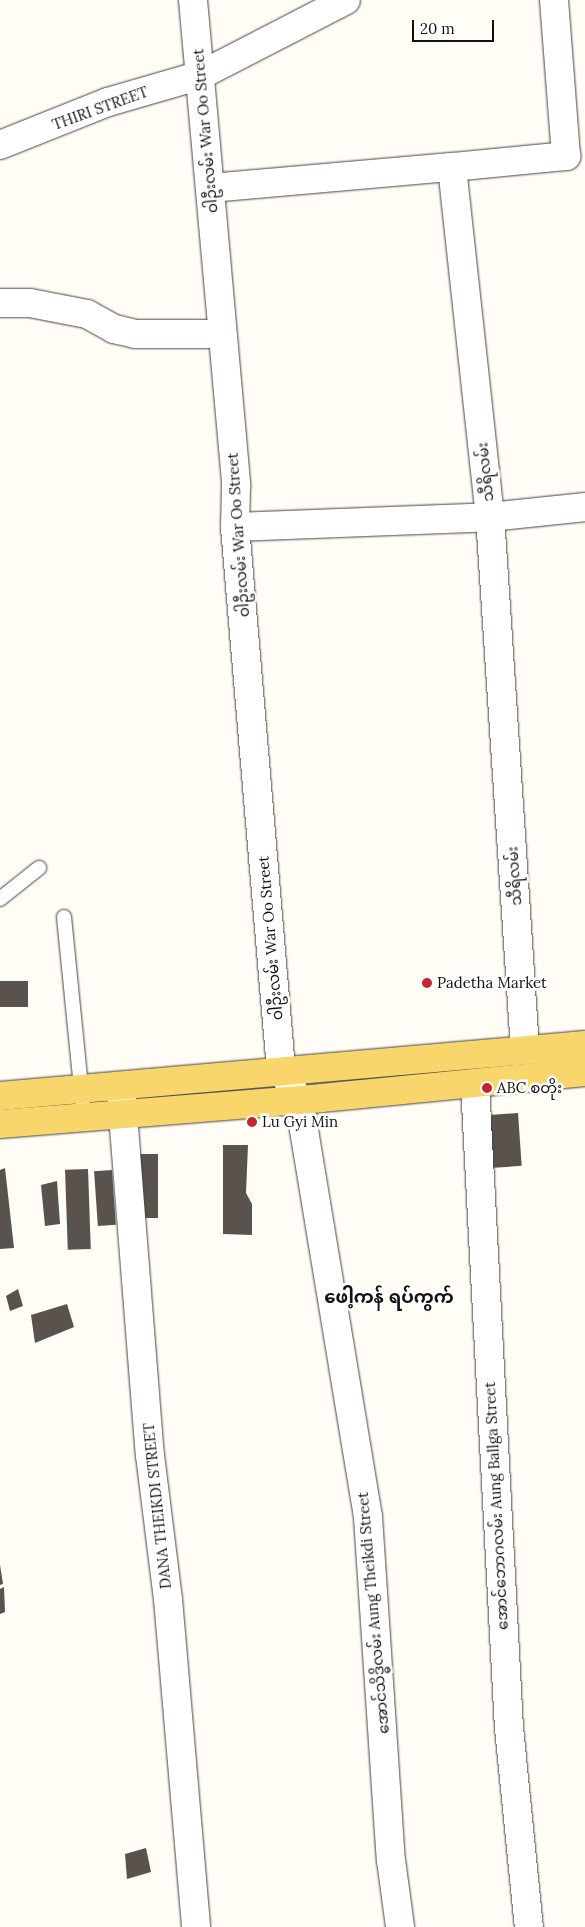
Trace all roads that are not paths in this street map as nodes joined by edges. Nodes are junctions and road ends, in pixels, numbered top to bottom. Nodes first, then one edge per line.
1 (193, 0) edge
2 (346, 0) edge
3 (554, 0) edge
4 (201, 75) junction
5 (0, 145) edge
6 (576, 155) edge
7 (452, 167) junction
8 (210, 188) junction
9 (0, 303) edge
10 (221, 334) junction
11 (585, 507) edge
12 (490, 518) junction
13 (235, 527) junction
14 (39, 868) dead end
15 (0, 899) edge
16 (64, 917) dead end
17 (585, 1045) edge
18 (525, 1049) junction
19 (281, 1069) junction
20 (585, 1072) edge
21 (120, 1084) junction
22 (475, 1084) junction
23 (82, 1087) junction
24 (0, 1096) edge
25 (299, 1100) junction
26 (123, 1113) junction
27 (84, 1117) junction
28 (0, 1124) edge
29 (196, 1927) edge
30 (400, 1927) edge
31 (529, 1927) edge

1 - 4 street, ဝါဦးလမ်း War Oo Street
2 - 4 street, THIRI STREET
3 - 6 street
4 - 5 street, THIRI STREET
4 - 8 street, ဝါဦးလမ်း War Oo Street
6 - 7 street
7 - 8 street
7 - 12 street, သီရိလမ်း
8 - 10 street, ဝါဦးလမ်း War Oo Street
9 - 10 street
10 - 13 street, ဝါဦးလမ်း War Oo Street
11 - 12 street
12 - 13 street
12 - 18 street, သီရိလမ်း
13 - 19 street, ဝါဦးလမ်း War Oo Street
14 - 15 lane
16 - 23 lane
17 - 18 main road
18 - 19 main road
19 - 21 main road
19 - 25 street, အောင်သိဒ္ဓိလမ်း Aung Theikdi Street
20 - 22 main road
21 - 23 main road
21 - 26 street, DANA THEIKDI STREET
22 - 25 main road
22 - 31 street, အောင်ဘောဂလမ်း Aung Ballga Street
23 - 24 main road
23 - 27 lane
25 - 26 main road
25 - 30 street, အောင်သိဒ္ဓိလမ်း Aung Theikdi Street
26 - 27 main road
26 - 29 street, DANA THEIKDI STREET
27 - 28 main road

